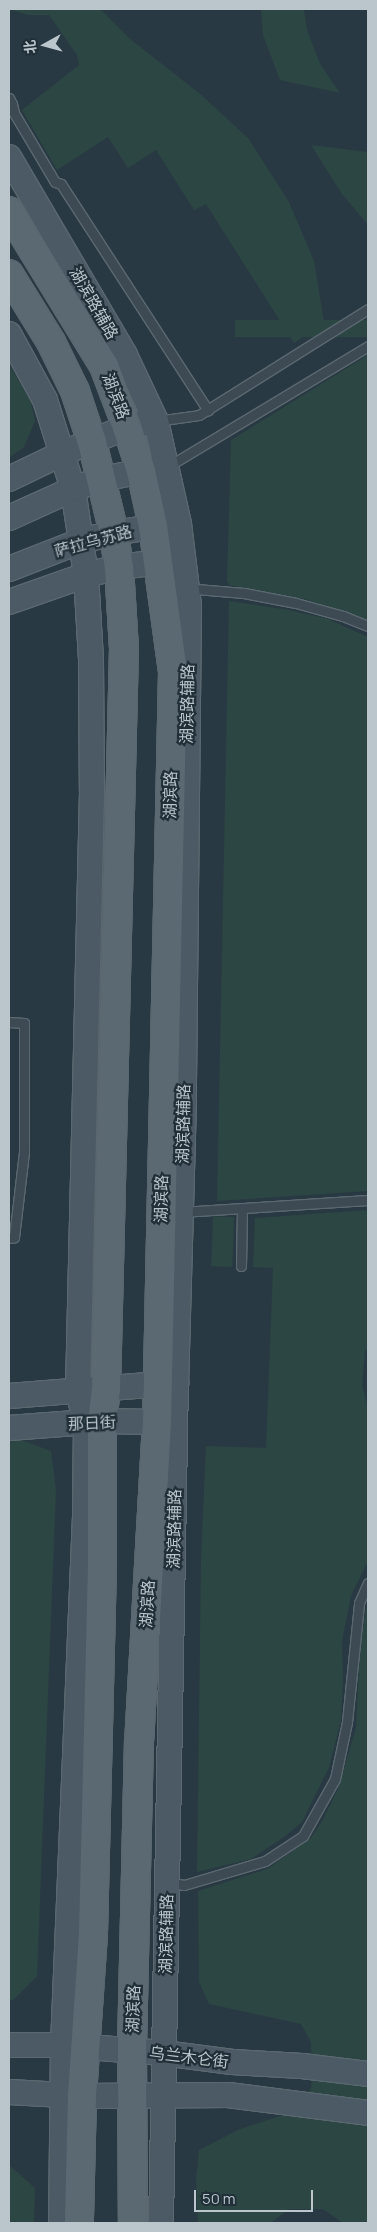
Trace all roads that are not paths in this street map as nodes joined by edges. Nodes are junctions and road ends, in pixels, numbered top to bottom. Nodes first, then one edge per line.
1 (9, 98) edge
2 (9, 157) edge
3 (9, 211) edge
4 (9, 274) edge
5 (368, 309) edge
6 (9, 334) edge
7 (368, 346) edge
8 (208, 410) junction
9 (156, 421) junction
10 (127, 427) junction
11 (92, 442) junction
12 (63, 453) junction
13 (167, 467) junction
14 (141, 471) junction
15 (9, 479) edge
16 (102, 479) junction
17 (73, 489) junction
18 (9, 518) edge
19 (166, 525) junction
20 (114, 533) junction
21 (81, 541) junction
22 (184, 559) junction
23 (157, 563) junction
24 (120, 567) junction
25 (9, 569) edge
26 (86, 575) junction
27 (196, 589) dead end
28 (9, 602) edge
29 (368, 626) edge
30 (9, 1022) edge
31 (368, 1200) edge
32 (242, 1209) junction
33 (181, 1212) junction
34 (9, 1238) edge
35 (241, 1266) dead end
36 (167, 1385) junction
37 (106, 1389) junction
38 (78, 1391) junction
39 (9, 1396) edge
40 (167, 1421) junction
41 (94, 1422) junction
42 (9, 1428) edge
43 (368, 1583) edge
44 (167, 1882) junction
45 (12, 2044) edge
46 (74, 2046) junction
47 (132, 2050) junction
48 (164, 2053) junction
49 (368, 2074) edge
50 (19, 2093) edge
51 (133, 2094) junction
52 (164, 2094) junction
53 (72, 2095) junction
54 (9, 2104) edge
55 (368, 2113) edge
56 (61, 2223) edge
57 (79, 2223) edge
58 (132, 2223) edge
59 (160, 2223) edge

1 - 8 lane
2 - 9 street, 湖滨路辅路
3 - 10 main road, 湖滨路
4 - 11 main road
5 - 8 lane
6 - 12 street
7 - 13 lane
8 - 9 lane
9 - 10 street
9 - 13 street, 湖滨路辅路
10 - 11 street
10 - 14 main road, 湖滨路
11 - 12 street
11 - 16 main road
12 - 15 street
12 - 17 street
13 - 14 street
13 - 19 street, 湖滨路辅路
14 - 16 street
14 - 19 main road, 湖滨路
16 - 17 street
16 - 20 main road
17 - 18 street
17 - 21 street
19 - 20 street, 萨拉乌苏路
19 - 22 street, 湖滨路辅路
19 - 23 main road, 湖滨路
20 - 21 street, 萨拉乌苏路
20 - 24 main road
21 - 25 street, 萨拉乌苏路
21 - 26 street
22 - 23 street
22 - 33 street, 湖滨路辅路
23 - 24 street
23 - 36 main road, 湖滨路
24 - 26 street
24 - 37 main road
26 - 28 street
26 - 38 street
27 - 29 lane
30 - 34 lane
31 - 32 lane
32 - 33 lane
32 - 35 lane
33 - 36 street, 湖滨路辅路
36 - 37 street, 那日街
36 - 40 main road, 湖滨路
37 - 38 street, 那日街
37 - 41 main road
38 - 39 street, 那日街
38 - 41 street
40 - 41 street, 那日街
40 - 44 street, 湖滨路辅路
40 - 47 main road, 湖滨路
41 - 42 street, 那日街
41 - 46 main road
43 - 44 lane
44 - 48 street, 湖滨路辅路
45 - 46 street, 乌兰木仑街
46 - 47 street, 乌兰木仑街
46 - 53 main road
47 - 48 street, 乌兰木仑街
47 - 51 main road, 湖滨路
48 - 49 street, 乌兰木仑街
48 - 52 street, 湖滨路辅路
50 - 53 street, 乌兰木仑街
50 - 54 street
51 - 52 street, 乌兰木仑街
51 - 53 street, 乌兰木仑街
51 - 58 main road, 湖滨路
52 - 55 street, 乌兰木仑街
52 - 59 street, 湖滨路辅路
53 - 56 street
53 - 57 main road

